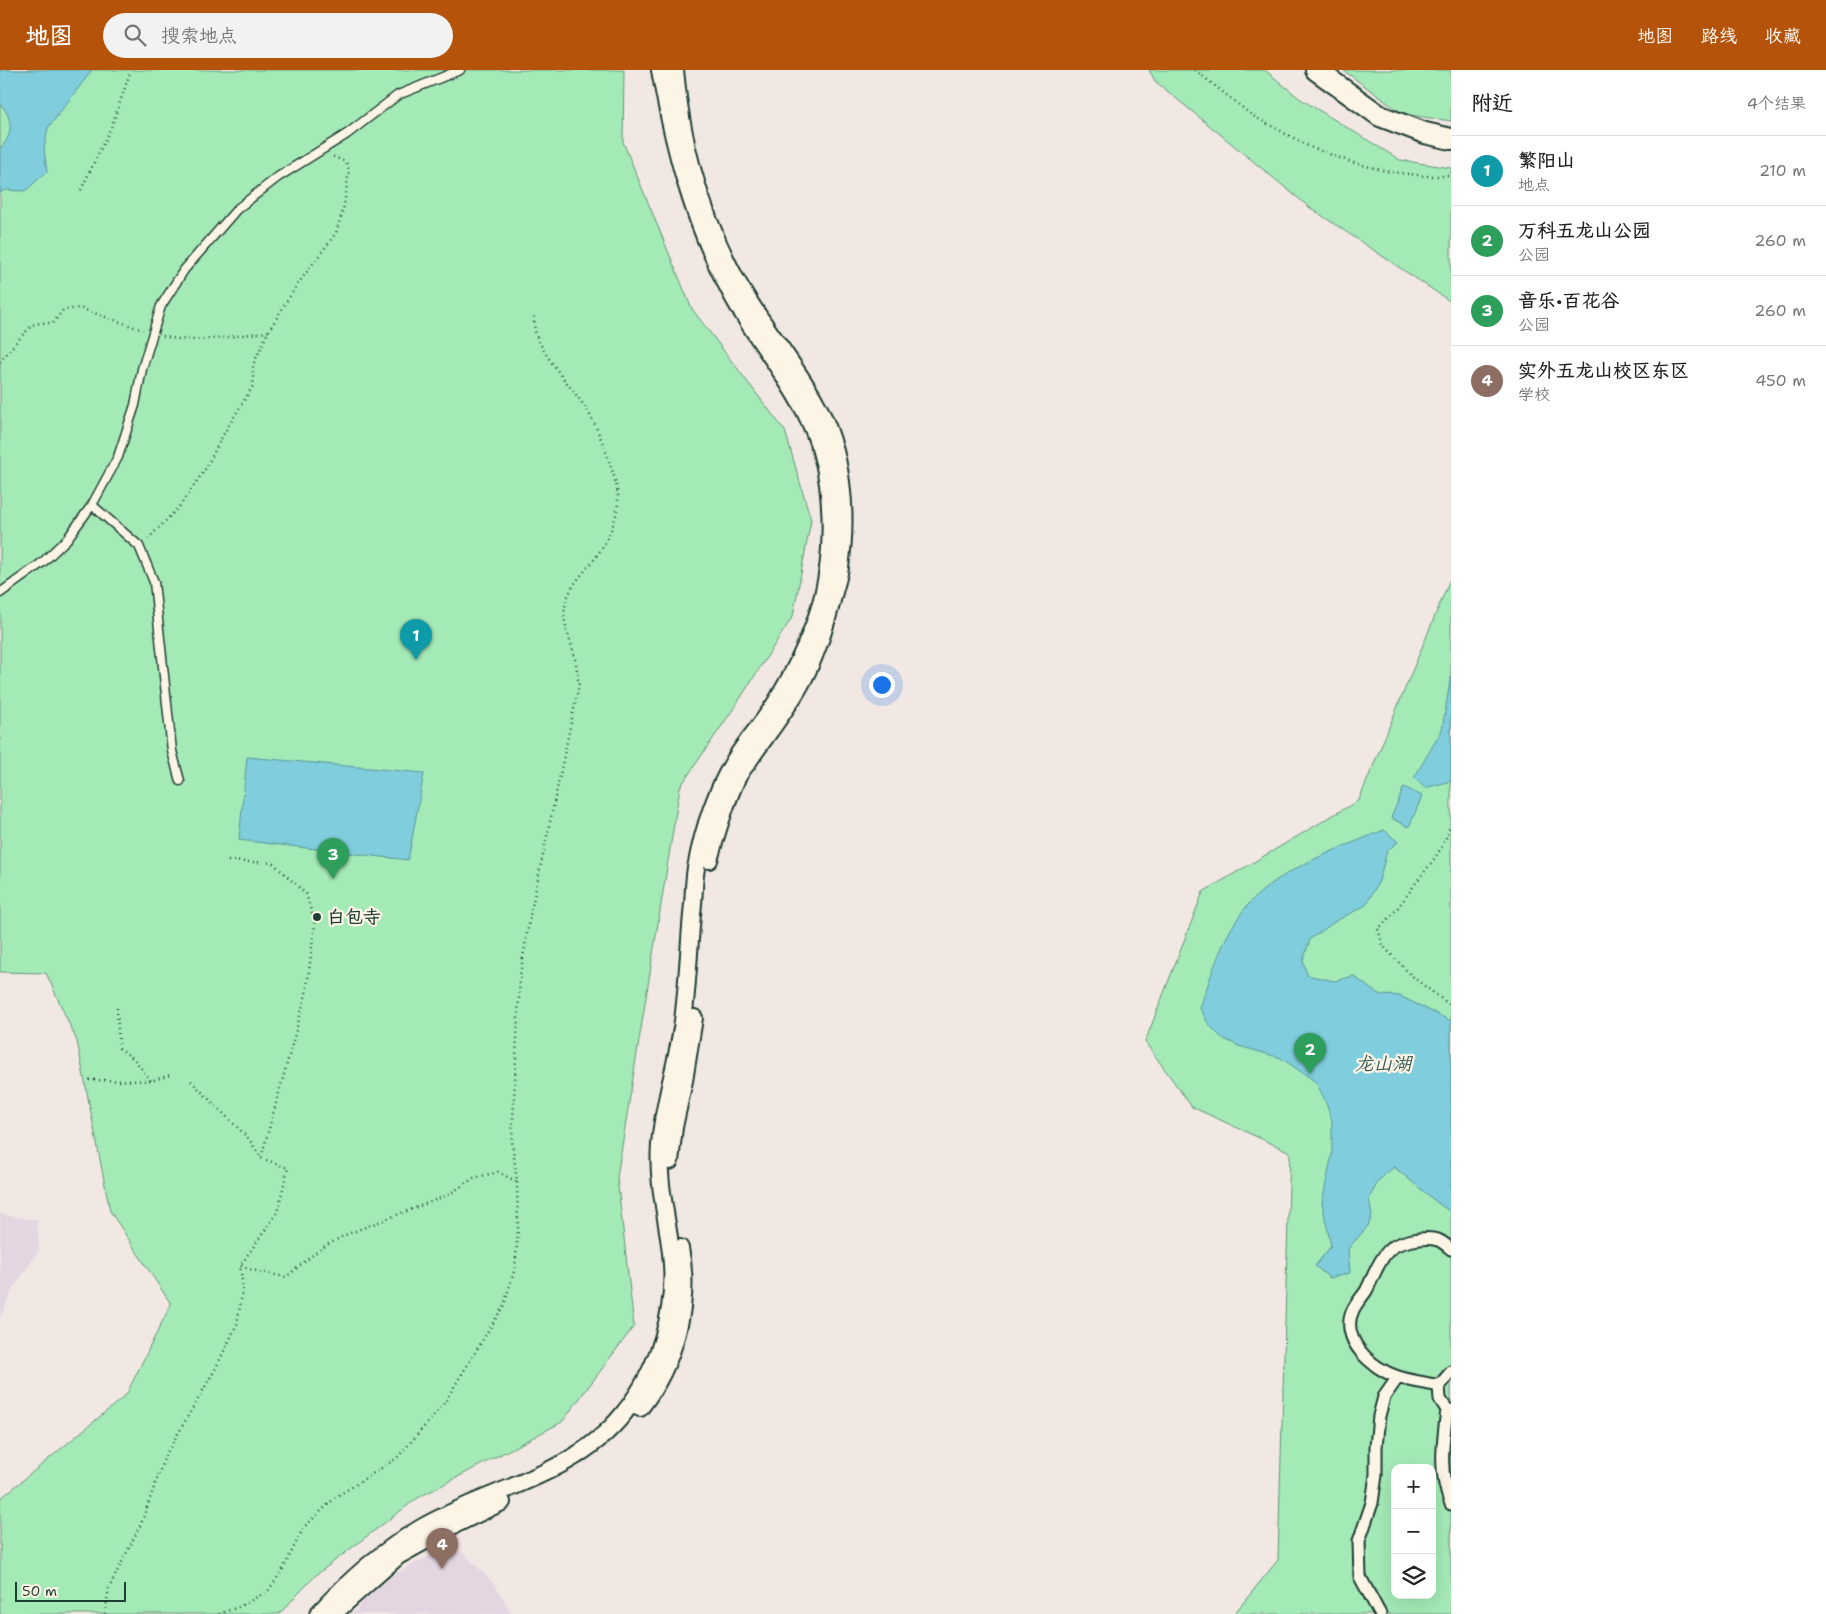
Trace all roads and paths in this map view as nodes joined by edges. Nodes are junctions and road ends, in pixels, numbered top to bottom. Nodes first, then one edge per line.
1 (131, 70) edge
2 (460, 70) edge
3 (660, 70) edge
4 (675, 70) edge
5 (1195, 70) edge
6 (1316, 70) edge
7 (1451, 138) edge
8 (320, 150) junction
9 (1451, 176) edge
10 (80, 190) dead end
11 (534, 316) dead end
12 (268, 332) junction
13 (154, 333) junction
14 (0, 362) edge
15 (92, 505) junction
16 (139, 546) junction
17 (0, 592) edge
18 (180, 781) dead end
19 (1451, 823) edge
20 (228, 861) dead end
21 (1451, 1006) edge
22 (117, 1008) dead end
23 (170, 1075) dead end
24 (89, 1080) dead end
25 (151, 1081) junction
26 (191, 1081) dead end
27 (261, 1158) junction
28 (517, 1182) junction
29 (1451, 1249) edge
30 (240, 1266) junction
31 (1451, 1372) edge
32 (1398, 1377) junction
33 (1439, 1386) junction
34 (1449, 1410) edge
35 (1451, 1504) edge
36 (106, 1614) edge
37 (219, 1614) edge
38 (318, 1614) edge
39 (333, 1614) edge
40 (1380, 1614) edge

1 - 10 path
2 - 8 lane
3 - 38 street
4 - 39 street
5 - 9 path
6 - 7 street
8 - 12 path
8 - 13 lane
11 - 28 path
12 - 13 path
12 - 16 path
13 - 14 path
13 - 15 lane
15 - 16 lane
15 - 17 lane
16 - 18 lane
19 - 21 path
20 - 27 path
22 - 25 path
23 - 25 path
24 - 25 path
26 - 27 path
27 - 30 path
28 - 30 path
28 - 37 path
29 - 32 street
30 - 36 path
31 - 33 street
32 - 33 street
32 - 40 street
33 - 34 street
34 - 35 street

